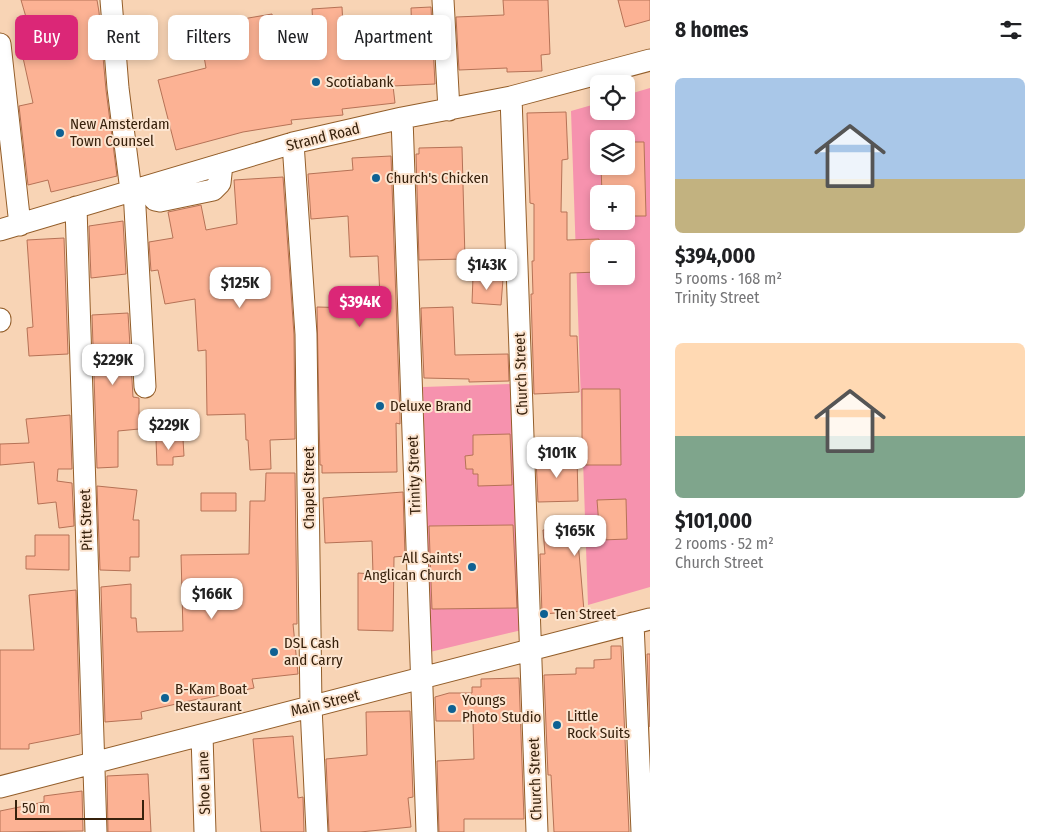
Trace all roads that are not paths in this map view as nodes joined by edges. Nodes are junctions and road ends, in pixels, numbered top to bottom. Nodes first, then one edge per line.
1 (112, 0) edge
2 (443, 0) edge
3 (0, 44) edge
4 (650, 60) edge
5 (511, 96) junction
6 (450, 110) junction
7 (402, 118) junction
8 (293, 143) junction
9 (137, 190) junction
10 (76, 207) junction
11 (20, 225) junction
12 (0, 230) edge
13 (145, 387) dead end
14 (642, 621) edge
15 (530, 650) junction
16 (422, 678) junction
17 (310, 706) junction
18 (202, 735) junction
19 (94, 763) junction
20 (0, 787) edge
21 (96, 832) edge
22 (205, 832) edge
23 (317, 832) edge
24 (427, 832) edge
25 (537, 832) edge
26 (642, 832) edge

1 - 9 street
2 - 6 street
3 - 11 street
4 - 5 street, Strand Road
5 - 6 street, Strand Road
5 - 15 street, Church Street
6 - 7 street, Strand Road
7 - 8 street, Strand Road
7 - 16 street, Trinity Street
8 - 9 street, Strand Road
8 - 17 street, Chapel Street
9 - 10 street, Strand Road
9 - 13 street
10 - 11 street, Strand Road
10 - 19 street, Pitt Street
11 - 12 street, Strand Road
14 - 15 street, Main Street
14 - 26 street
15 - 16 street, Main Street
15 - 25 street, Church Street
16 - 17 street, Main Street
16 - 24 street, Trinity Street
17 - 18 street, Main Street
17 - 23 street, Chapel Street
18 - 19 street, Main Street
18 - 22 street, Shoe Lane
19 - 20 street, Main Street
19 - 21 street, Pitt Street

